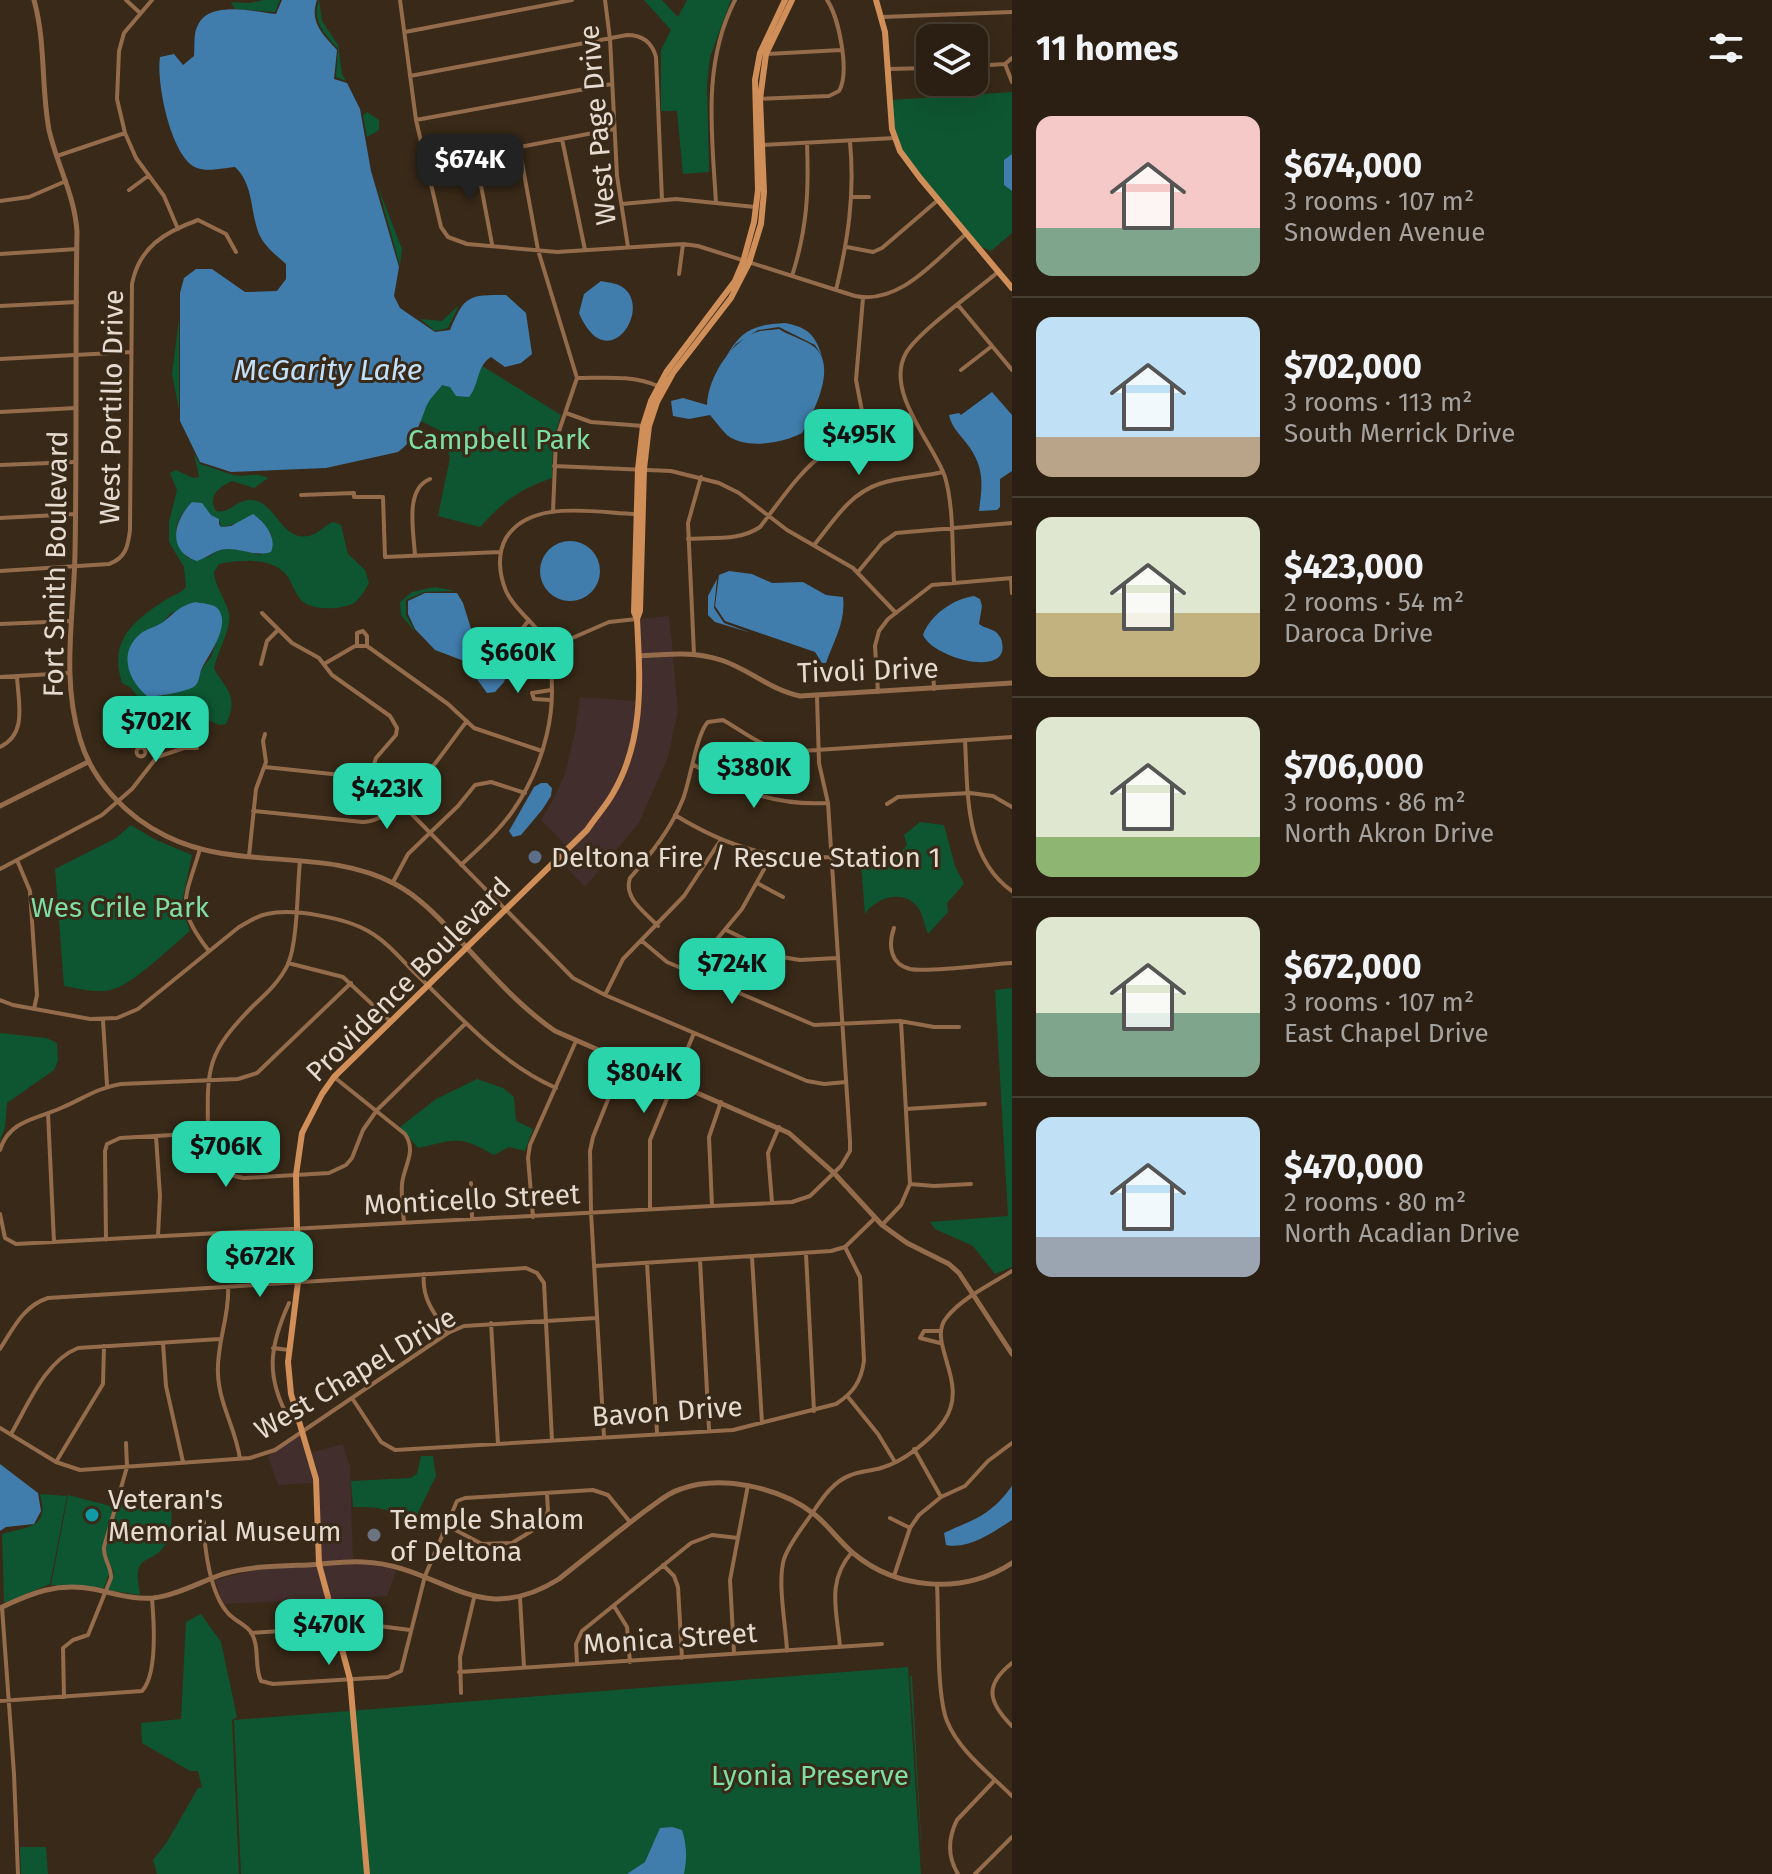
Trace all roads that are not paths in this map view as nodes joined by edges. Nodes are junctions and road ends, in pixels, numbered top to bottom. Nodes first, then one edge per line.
1 (34, 0) edge
2 (126, 0) edge
3 (152, 0) edge
4 (400, 0) edge
5 (572, 0) edge
6 (605, 0) edge
7 (735, 0) edge
8 (785, 0) edge
9 (792, 0) edge
10 (827, 0) edge
11 (876, 0) edge
12 (140, 12) junction
13 (1012, 12) edge
14 (882, 17) junction
15 (405, 32) junction
16 (610, 39) junction
17 (841, 50) junction
18 (763, 54) junction
19 (1012, 58) edge
20 (1005, 64) junction
21 (988, 65) edge
22 (916, 68) edge
23 (888, 69) junction
24 (410, 76) junction
25 (1012, 82) edge
26 (612, 84) junction
27 (757, 99) junction
28 (416, 120) junction
29 (614, 129) junction
30 (125, 133) junction
31 (895, 138) junction
32 (562, 139) junction
33 (850, 142) junction
34 (807, 143) junction
35 (759, 145) junction
36 (519, 146) junction
37 (475, 154) junction
38 (57, 156) junction
39 (425, 165) junction
40 (148, 176) junction
41 (66, 181) junction
42 (129, 190) dead end
43 (852, 197) junction
44 (869, 197) dead end
45 (662, 200) junction
46 (938, 200) junction
47 (0, 201) edge
48 (716, 203) junction
49 (622, 204) junction
50 (759, 208) junction
51 (178, 229) junction
52 (966, 234) junction
53 (492, 244) junction
54 (683, 244) junction
55 (628, 247) junction
56 (847, 247) junction
57 (77, 249) junction
58 (538, 250) junction
59 (585, 251) junction
60 (236, 252) dead end
61 (0, 254) edge
62 (746, 263) junction
63 (998, 272) junction
64 (679, 274) dead end
65 (792, 276) junction
66 (1012, 288) edge
67 (836, 290) junction
68 (863, 298) junction
69 (77, 302) junction
70 (958, 305) junction
71 (0, 306) edge
72 (992, 346) junction
73 (131, 352) junction
74 (76, 355) junction
75 (0, 359) edge
76 (961, 370) dead end
77 (1012, 370) edge
78 (577, 378) junction
79 (662, 387) junction
80 (76, 408) junction
81 (0, 412) edge
82 (566, 413) junction
83 (910, 415) junction
84 (646, 426) junction
85 (866, 432) junction
86 (75, 462) junction
87 (0, 465) edge
88 (554, 466) junction
89 (641, 469) junction
90 (943, 472) junction
91 (701, 477) junction
92 (430, 479) dead end
93 (301, 495) dead end
94 (553, 512) junction
95 (76, 514) junction
96 (640, 514) junction
97 (769, 516) junction
98 (0, 518) edge
99 (1012, 523) edge
100 (950, 528) junction
101 (688, 539) junction
102 (814, 545) junction
103 (500, 552) junction
104 (415, 556) junction
105 (75, 566) junction
106 (0, 571) edge
107 (858, 572) junction
108 (1012, 578) edge
109 (954, 582) junction
110 (1012, 593) edge
111 (262, 613) dead end
112 (896, 613) junction
113 (637, 619) junction
114 (529, 620) junction
115 (71, 621) junction
116 (0, 624) edge
117 (277, 631) junction
118 (516, 637) dead end
119 (357, 645) junction
120 (367, 646) junction
121 (547, 649) junction
122 (694, 654) junction
123 (639, 656) junction
124 (261, 664) dead end
125 (324, 664) junction
126 (933, 669) dead end
127 (70, 673) junction
128 (17, 676) junction
129 (0, 677) edge
130 (1012, 683) edge
131 (934, 689) junction
132 (551, 690) junction
133 (878, 692) junction
134 (817, 696) junction
135 (551, 700) junction
136 (467, 721) junction
137 (265, 734) dead end
138 (1012, 737) edge
139 (965, 740) junction
140 (0, 747) edge
141 (197, 748) dead end
142 (818, 750) junction
143 (542, 751) junction
144 (145, 755) dead end
145 (88, 762) junction
146 (152, 762) junction
147 (694, 765) junction
148 (265, 767) junction
149 (370, 778) junction
150 (525, 793) junction
151 (970, 793) junction
152 (117, 801) junction
153 (400, 802) junction
154 (828, 803) junction
155 (887, 804) dead end
156 (0, 806) edge
157 (1012, 807) edge
158 (253, 811) junction
159 (675, 815) junction
160 (431, 833) junction
161 (720, 841) junction
162 (200, 849) junction
163 (772, 855) junction
164 (249, 856) junction
165 (832, 857) junction
166 (17, 860) junction
167 (300, 861) junction
168 (461, 865) junction
169 (0, 869) edge
170 (393, 882) junction
171 (757, 883) junction
172 (1012, 891) edge
173 (783, 897) dead end
174 (506, 911) junction
175 (295, 914) junction
176 (658, 926) junction
177 (894, 928) dead end
178 (726, 930) junction
179 (642, 941) junction
180 (467, 948) junction
181 (209, 951) junction
182 (838, 958) junction
183 (288, 963) junction
184 (1012, 963) edge
185 (695, 975) junction
186 (351, 983) junction
187 (429, 986) junction
188 (605, 995) junction
189 (0, 1000) edge
190 (34, 1009) junction
191 (103, 1020) junction
192 (900, 1021) junction
193 (391, 1022) junction
194 (466, 1023) junction
195 (842, 1024) junction
196 (959, 1027) dead end
197 (694, 1033) junction
198 (576, 1041) junction
199 (623, 1062) junction
200 (334, 1077) junction
201 (207, 1080) junction
202 (672, 1082) junction
203 (846, 1082) junction
204 (107, 1086) junction
205 (556, 1088) junction
206 (721, 1102) junction
207 (985, 1104) dead end
208 (906, 1109) junction
209 (377, 1110) junction
210 (48, 1113) junction
211 (779, 1127) junction
212 (208, 1133) junction
213 (156, 1136) junction
214 (0, 1150) edge
215 (834, 1173) junction
216 (296, 1175) junction
217 (471, 1183) dead end
218 (910, 1184) junction
219 (971, 1184) dead end
220 (772, 1203) junction
221 (712, 1206) junction
222 (650, 1209) junction
223 (591, 1212) junction
224 (0, 1214) edge
225 (533, 1217) junction
226 (472, 1218) junction
227 (875, 1218) junction
228 (404, 1223) junction
229 (882, 1225) junction
230 (295, 1229) junction
231 (158, 1236) junction
232 (106, 1240) junction
233 (54, 1242) junction
234 (845, 1247) junction
235 (806, 1254) junction
236 (752, 1257) junction
237 (700, 1260) junction
238 (647, 1263) junction
239 (595, 1266) junction
240 (1012, 1271) edge
241 (424, 1274) junction
242 (298, 1282) junction
243 (228, 1287) junction
244 (975, 1295) junction
245 (289, 1303) dead end
246 (597, 1318) junction
247 (546, 1320) junction
248 (491, 1323) junction
249 (940, 1331) junction
250 (448, 1333) junction
251 (220, 1339) junction
252 (163, 1343) junction
253 (940, 1343) junction
254 (104, 1346) junction
255 (273, 1348) junction
256 (0, 1349) edge
257 (289, 1350) junction
258 (1012, 1354) edge
259 (848, 1397) junction
260 (352, 1398) junction
261 (814, 1411) junction
262 (288, 1417) dead end
263 (762, 1424) junction
264 (0, 1428) edge
265 (709, 1430) junction
266 (301, 1431) junction
267 (657, 1433) junction
268 (10, 1435) junction
269 (604, 1437) junction
270 (552, 1440) junction
271 (126, 1443) dead end
272 (1012, 1443) edge
273 (498, 1444) junction
274 (914, 1449) junction
275 (240, 1459) junction
276 (56, 1462) junction
277 (895, 1462) junction
278 (183, 1463) junction
279 (127, 1467) junction
280 (748, 1485) junction
281 (547, 1494) junction
282 (941, 1497) junction
283 (813, 1513) junction
284 (890, 1518) dead end
285 (204, 1522) dead end
286 (630, 1522) junction
287 (444, 1524) junction
288 (910, 1528) junction
289 (738, 1538) junction
290 (852, 1552) junction
291 (1012, 1563) edge
292 (319, 1564) junction
293 (663, 1565) junction
294 (425, 1576) junction
295 (894, 1576) junction
296 (213, 1578) junction
297 (937, 1584) junction
298 (104, 1592) junction
299 (152, 1598) junction
300 (474, 1598) junction
301 (520, 1598) junction
302 (614, 1606) junction
303 (1, 1608) edge
304 (335, 1627) junction
305 (410, 1630) junction
306 (251, 1633) junction
307 (882, 1644) dead end
308 (840, 1647) junction
309 (787, 1651) junction
310 (734, 1654) junction
311 (682, 1658) junction
312 (630, 1662) junction
313 (1012, 1663) edge
314 (577, 1664) junction
315 (525, 1668) junction
316 (459, 1672) junction
317 (350, 1679) junction
318 (461, 1693) dead end
319 (64, 1697) junction
320 (0, 1701) edge
321 (8, 1701) junction
322 (1012, 1726) edge
323 (995, 1780) junction
324 (1012, 1796) edge
325 (1012, 1837) edge
326 (18, 1874) edge
327 (367, 1874) edge
328 (958, 1874) edge
329 (975, 1874) edge

1 - 38 street, Fort Smith Boulevard
2 - 12 street
3 - 12 street
4 - 15 street
5 - 15 street
6 - 16 street, West Page Drive
7 - 48 street
8 - 18 main road, Providence Boulevard
9 - 18 main road, Providence Boulevard
10 - 17 street
11 - 14 main road
12 - 30 street
13 - 14 street
14 - 23 main road
15 - 24 street
16 - 24 street
16 - 26 street, West Page Drive
16 - 45 street
17 - 18 street
17 - 27 street
18 - 27 main road, Providence Boulevard
19 - 20 street
20 - 21 street
20 - 25 street
22 - 23 street
23 - 31 main road
24 - 28 street
26 - 28 street
26 - 29 street, West Page Drive
27 - 35 main road, Providence Boulevard
28 - 39 street
29 - 32 street
29 - 49 street, West Page Drive
30 - 38 street
30 - 40 street
31 - 33 street
31 - 46 main road
32 - 36 street
32 - 59 street
33 - 34 street
33 - 43 street
34 - 35 street
34 - 65 street
35 - 50 main road, Providence Boulevard
36 - 37 street
36 - 58 street
37 - 39 street
37 - 53 street
38 - 41 street, Fort Smith Boulevard
39 - 53 street
40 - 42 street
40 - 51 street
41 - 47 street
41 - 57 street, Fort Smith Boulevard
43 - 44 street
43 - 56 street
45 - 48 street
45 - 49 street
46 - 52 main road
46 - 56 street
48 - 50 street
49 - 55 street, West Page Drive
50 - 62 main road, Providence Boulevard
51 - 60 street, West Portillo Drive
51 - 73 street, West Portillo Drive
52 - 63 main road
52 - 68 street
53 - 58 street
54 - 55 street
54 - 62 street
54 - 64 street
55 - 59 street
56 - 67 street
57 - 61 street
57 - 69 street, Fort Smith Boulevard
58 - 59 street
58 - 78 street
62 - 65 street
62 - 79 main road, Providence Boulevard
63 - 66 main road
63 - 70 street
65 - 67 street
67 - 68 street
68 - 85 street
69 - 71 street
69 - 74 street, Fort Smith Boulevard
70 - 72 street
70 - 83 street
72 - 76 street
72 - 77 street
73 - 74 street
73 - 105 street, West Portillo Drive
74 - 75 street
74 - 80 street, Fort Smith Boulevard
78 - 79 street
78 - 82 street
79 - 84 main road, Providence Boulevard
80 - 81 street
80 - 86 street, Fort Smith Boulevard
82 - 84 street
82 - 88 street
83 - 85 street
83 - 90 street
84 - 89 main road, Providence Boulevard
85 - 97 street
86 - 87 street
86 - 95 street, Fort Smith Boulevard
88 - 89 street
88 - 94 street
89 - 91 street
89 - 96 main road, Providence Boulevard
90 - 100 street
90 - 102 street
91 - 97 street
91 - 101 street
92 - 104 street
93 - 104 street
94 - 96 street
94 - 103 street
95 - 98 street
95 - 105 street, Fort Smith Boulevard
96 - 113 main road, Providence Boulevard
97 - 101 street
97 - 102 street
99 - 100 street
100 - 107 street
100 - 109 street
101 - 122 street
102 - 107 street
103 - 104 street
103 - 114 street
105 - 106 street
105 - 115 street, Fort Smith Boulevard
107 - 112 street
108 - 109 street
108 - 110 street
109 - 112 street
111 - 117 street
112 - 133 street
113 - 121 street
113 - 123 main road, Providence Boulevard
114 - 118 street
114 - 121 street
115 - 116 street
115 - 127 street, Fort Smith Boulevard
117 - 124 street
117 - 125 street
119 - 120 street
119 - 120 street
119 - 125 street
120 - 136 street
121 - 132 street
122 - 123 street, Tivoli Drive
122 - 134 street, Tivoli Drive
123 - 174 main road, Providence Boulevard
125 - 149 street
126 - 131 street
127 - 128 street
127 - 145 street, Fort Smith Boulevard
128 - 129 street
128 - 140 street
130 - 131 street, Tivoli Drive
131 - 133 street, Tivoli Drive
132 - 135 street
132 - 135 street
133 - 134 street, Tivoli Drive
134 - 142 street
135 - 143 street
136 - 143 street
136 - 153 street
137 - 148 street
138 - 139 street
139 - 142 street
139 - 151 street
141 - 146 street
142 - 147 street
142 - 154 street
143 - 150 street
144 - 146 street
145 - 152 street, Fort Smith Boulevard
145 - 156 street
146 - 152 street
147 - 154 street
147 - 159 street
148 - 149 street
148 - 158 street
149 - 153 street
150 - 160 street
150 - 168 street
151 - 155 street
151 - 157 street
151 - 172 street
152 - 162 street, Fort Smith Boulevard
152 - 166 street
153 - 158 street
153 - 160 street
154 - 165 street
158 - 164 street
159 - 161 street
159 - 176 street
160 - 168 street
160 - 170 street
161 - 163 street
161 - 176 street
162 - 164 street, Fort Smith Boulevard
162 - 181 street
163 - 165 street
163 - 171 street
164 - 167 street, Fort Smith Boulevard
165 - 182 street
166 - 169 street
166 - 190 street
167 - 170 street, Fort Smith Boulevard
167 - 175 street
168 - 174 street
170 - 180 street, Fort Smith Boulevard
171 - 173 street
171 - 178 street
174 - 180 main road, Providence Boulevard
174 - 188 street
175 - 181 street
175 - 183 street
175 - 187 street
176 - 179 street
177 - 184 street
178 - 182 street
178 - 185 street
179 - 185 street
179 - 188 street
180 - 187 main road, Providence Boulevard
180 - 198 street, Fort Smith Boulevard
181 - 191 street
182 - 195 street
183 - 186 street
183 - 201 street
185 - 195 street
186 - 193 street
186 - 201 street
187 - 193 main road, Providence Boulevard
187 - 194 street
188 - 197 street
189 - 190 street
190 - 191 street
191 - 204 street
192 - 195 street
192 - 196 street
192 - 208 street
193 - 200 main road, Providence Boulevard
194 - 205 street
194 - 209 street
195 - 203 street
197 - 202 street
197 - 203 street
198 - 199 street, Fort Smith Boulevard
198 - 205 street
199 - 202 street, Fort Smith Boulevard
199 - 223 street
200 - 209 street
200 - 216 main road, Providence Boulevard
201 - 204 street
201 - 212 street
202 - 206 street, Fort Smith Boulevard
202 - 222 street
203 - 215 street
204 - 210 street
205 - 225 street
206 - 211 street, Fort Smith Boulevard
206 - 221 street
207 - 208 street
208 - 218 street
209 - 216 street
209 - 228 street
210 - 214 street
210 - 233 street
211 - 215 street, Fort Smith Boulevard
211 - 220 street
212 - 213 street
212 - 216 street
213 - 231 street
213 - 232 street
215 - 220 street, Monticello Street
215 - 227 street, Fort Smith Boulevard
216 - 230 main road, Providence Boulevard
217 - 226 street
218 - 219 street
218 - 229 street
220 - 221 street, Monticello Street
221 - 222 street, Monticello Street
222 - 223 street, Monticello Street
223 - 225 street, Monticello Street
223 - 239 street
224 - 233 street, Monticello Street
225 - 226 street, Monticello Street
226 - 228 street, Monticello Street
227 - 229 street, Fort Smith Boulevard
227 - 234 street
228 - 230 street, Monticello Street
229 - 244 street, Fort Smith Boulevard
230 - 231 street, Monticello Street
230 - 242 main road, Providence Boulevard
231 - 232 street, Monticello Street
232 - 233 street, Monticello Street
234 - 235 street
234 - 259 street
235 - 236 street
235 - 261 street
236 - 237 street
236 - 263 street
237 - 238 street
237 - 265 street
238 - 239 street
238 - 267 street
239 - 246 street
240 - 244 street
241 - 242 street
241 - 247 street
241 - 250 street
242 - 243 street
242 - 257 main road, Providence Boulevard
243 - 251 street
243 - 256 street
244 - 249 street
244 - 258 street, Fort Smith Boulevard
245 - 255 street
246 - 247 street, West Chapel Drive
246 - 269 street
247 - 248 street, West Chapel Drive
247 - 270 street
248 - 250 street, West Chapel Drive
248 - 273 street
249 - 253 street
249 - 253 street
250 - 260 street, West Chapel Drive
251 - 252 street
251 - 275 street
252 - 254 street
252 - 278 street
253 - 274 street
254 - 268 street
254 - 276 street
255 - 257 street
255 - 262 street
257 - 266 main road, Providence Boulevard
259 - 261 street, Bavon Drive
259 - 277 street
260 - 266 street, West Chapel Drive
260 - 273 street, Bavon Drive
261 - 263 street, Bavon Drive
263 - 265 street, Bavon Drive
264 - 268 street, West Chapel Drive
265 - 267 street, Bavon Drive
266 - 275 street, West Chapel Drive
266 - 292 main road, Providence Boulevard
267 - 269 street, Bavon Drive
268 - 276 street, West Chapel Drive
269 - 270 street, Bavon Drive
270 - 273 street, Bavon Drive
271 - 279 street
272 - 282 street
274 - 277 street
274 - 282 street
275 - 278 street, West Chapel Drive
276 - 279 street, West Chapel Drive
277 - 283 street
278 - 279 street, West Chapel Drive
279 - 298 street
280 - 283 street
280 - 286 street
280 - 289 street
281 - 286 street
281 - 287 street
281 - 287 street
282 - 288 street
283 - 290 street
283 - 309 street
284 - 288 street
285 - 296 street
286 - 301 street
287 - 294 street
288 - 295 street
289 - 293 street
289 - 310 street
290 - 295 street
290 - 308 street
291 - 297 street
292 - 294 street
292 - 296 street
292 - 304 main road, Providence Boulevard
293 - 302 street
293 - 311 street
294 - 300 street
294 - 305 street
295 - 297 street
296 - 299 street
296 - 306 street
297 - 323 street
298 - 299 street
298 - 303 street
298 - 319 street
299 - 319 street
300 - 301 street
300 - 316 street
301 - 315 street
302 - 312 street
302 - 314 street
303 - 321 street
304 - 305 street
304 - 306 street
304 - 317 main road, Providence Boulevard
305 - 317 street
306 - 317 street
307 - 308 street, Monica Street
308 - 309 street, Monica Street
309 - 310 street, Monica Street
310 - 311 street, Monica Street
311 - 312 street, Monica Street
312 - 314 street, Monica Street
313 - 322 street
314 - 315 street, Monica Street
315 - 316 street, Monica Street
316 - 318 street
317 - 327 main road, Providence Boulevard
319 - 321 street
320 - 321 street
321 - 326 street
323 - 324 street
323 - 328 street
325 - 329 street

